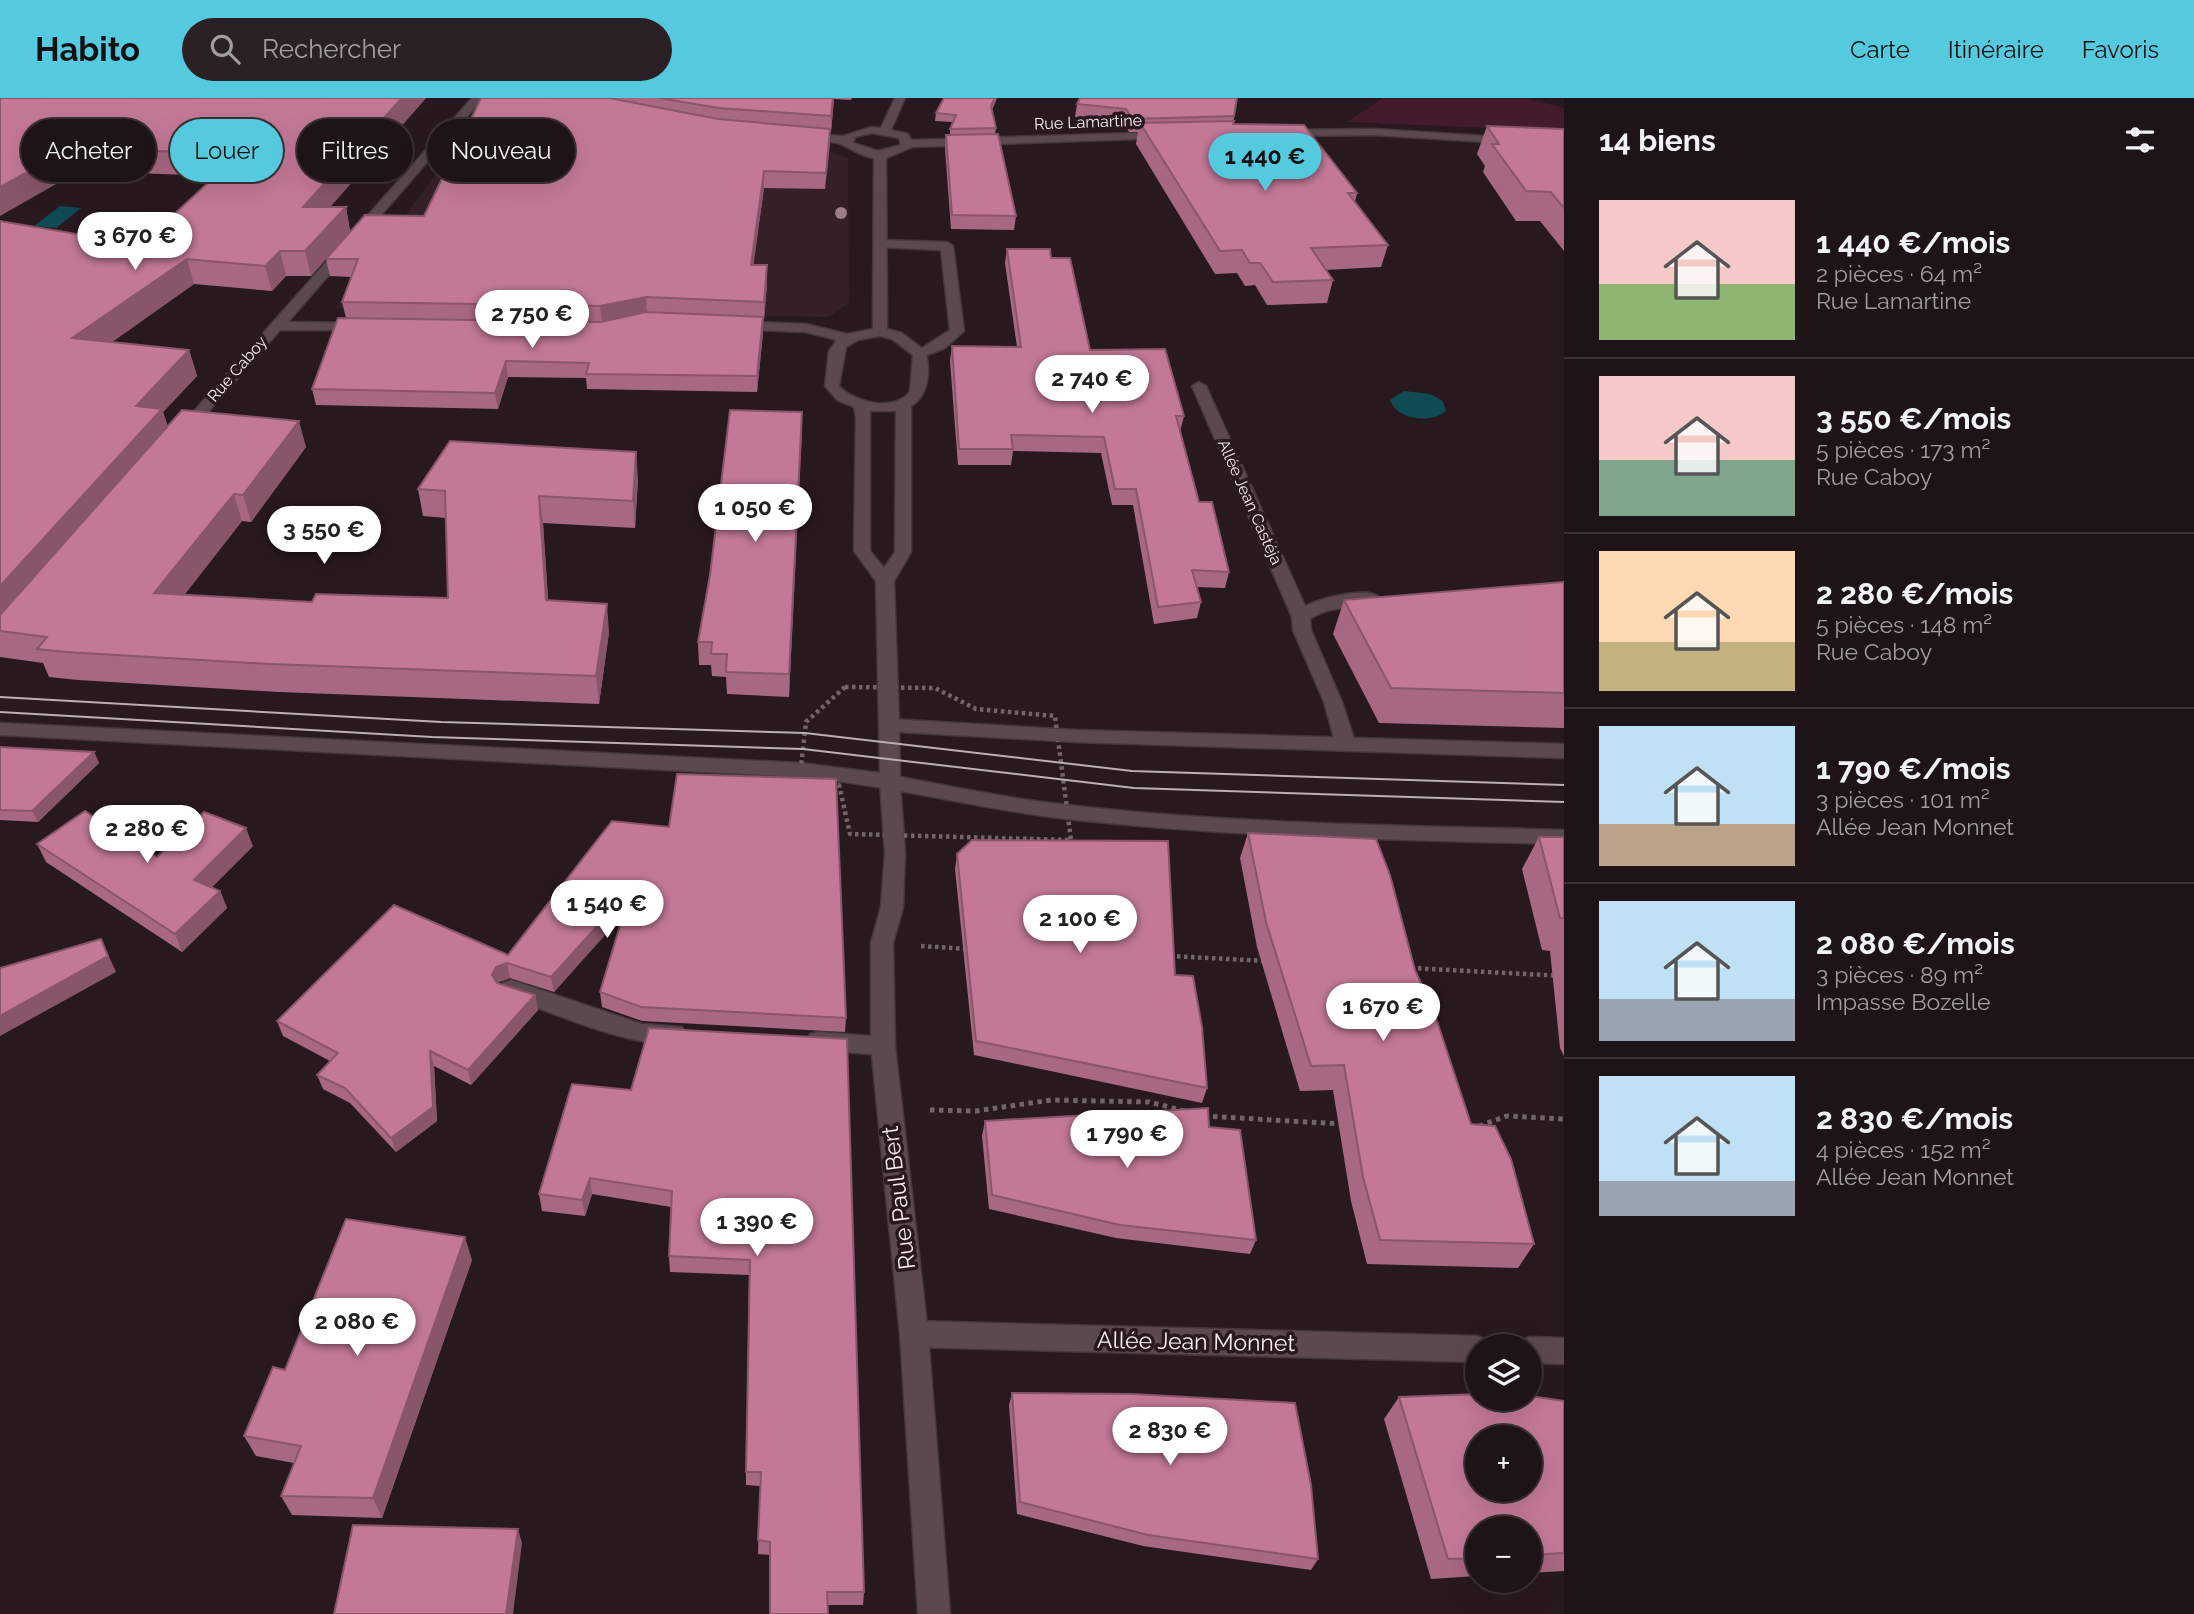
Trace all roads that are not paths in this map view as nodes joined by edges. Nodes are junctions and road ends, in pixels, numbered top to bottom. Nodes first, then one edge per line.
1 (478, 98) edge
2 (900, 98) edge
3 (886, 131) junction
4 (1276, 134) edge
5 (1181, 135) edge
6 (794, 136) edge
7 (846, 140) junction
8 (907, 144) junction
9 (1564, 144) edge
10 (880, 154) junction
11 (880, 244) junction
12 (714, 324) edge
13 (275, 326) junction
14 (385, 327) edge
15 (880, 332) junction
16 (846, 338) junction
17 (920, 354) junction
18 (1199, 386) dead end
19 (904, 404) junction
20 (861, 405) junction
21 (174, 442) edge
22 (885, 581) junction
23 (1386, 598) edge
24 (1301, 617) junction
25 (889, 725) junction
26 (0, 729) edge
27 (1346, 745) junction
28 (1564, 751) edge
29 (890, 782) junction
30 (1564, 837) edge
31 (509, 989) edge
32 (695, 1035) edge
33 (801, 1040) edge
34 (883, 1046) junction
35 (914, 1334) junction
36 (1465, 1349) edge
37 (1542, 1350) edge
38 (1564, 1351) edge
39 (934, 1614) edge

1 - 13 street, Rue Caboy
2 - 3 street
3 - 7 street
3 - 8 street
4 - 9 street
5 - 8 street, Rue Lamartine
6 - 7 street
7 - 10 street
8 - 10 street, Rue Lamartine
10 - 11 street
11 - 15 street
11 - 17 street
12 - 16 street
13 - 14 street
13 - 21 street, Rue Caboy
15 - 16 street
15 - 17 street
16 - 20 street
17 - 19 street
18 - 24 street, Allée Jean Castéja
19 - 20 street
19 - 22 street
20 - 22 street
22 - 25 street, Rue Paul Bert
23 - 24 street
24 - 27 street, Allée Jean Castéja
25 - 27 street
25 - 29 street, Rue Paul Bert
26 - 29 street
27 - 28 street
29 - 30 street
29 - 34 street, Rue Paul Bert
31 - 32 street
33 - 34 street
34 - 35 street, Rue Paul Bert
35 - 36 street, Allée Jean Monnet
35 - 39 street, Rue Paul Bert
37 - 38 street

